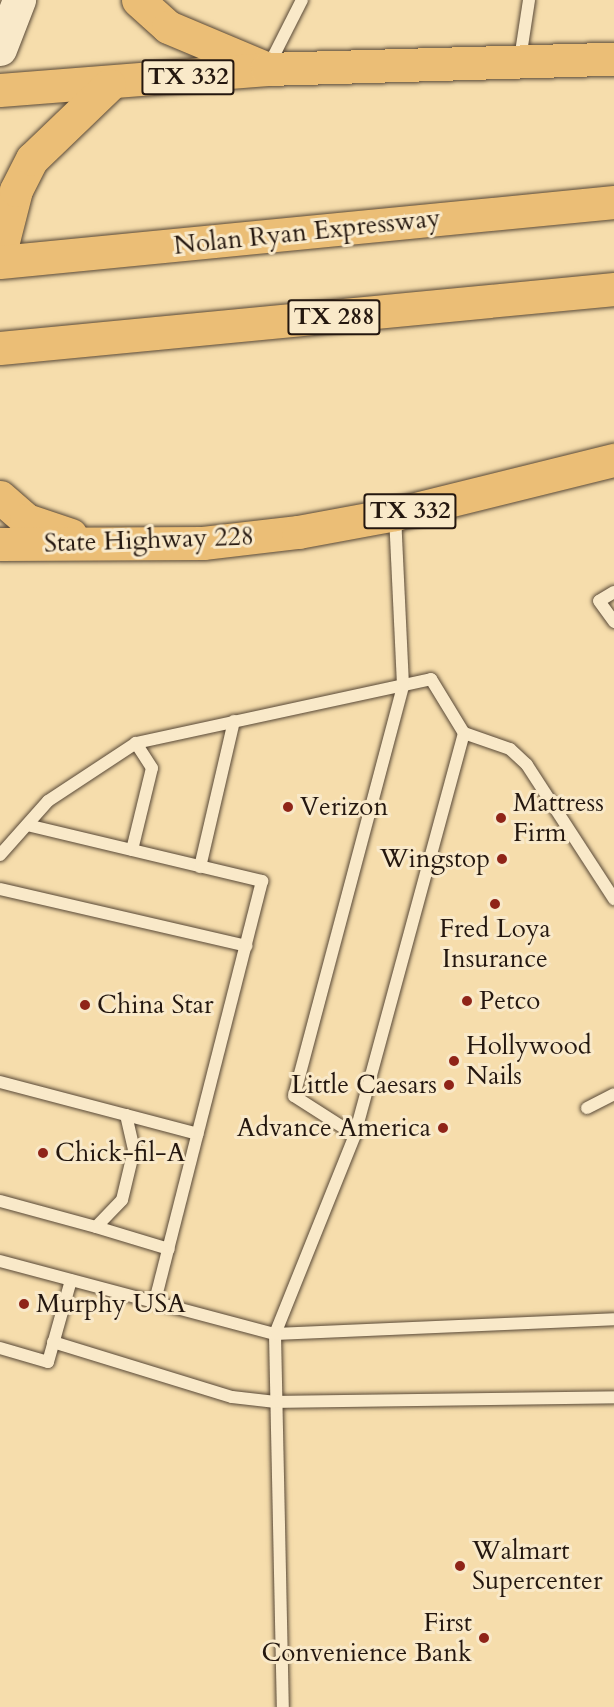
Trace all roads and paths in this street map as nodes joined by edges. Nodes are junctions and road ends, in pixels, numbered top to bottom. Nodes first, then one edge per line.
1 (20, 0) edge
2 (138, 0) edge
3 (302, 0) edge
4 (529, 0) edge
5 (0, 49) edge
6 (614, 58) edge
7 (520, 59) junction
8 (267, 69) junction
9 (109, 85) junction
10 (0, 90) edge
11 (614, 202) edge
12 (0, 253) edge
13 (0, 262) edge
14 (614, 289) edge
15 (0, 348) edge
16 (614, 460) edge
17 (0, 497) edge
18 (395, 514) junction
19 (102, 543) junction
20 (1, 544) edge
21 (614, 592) edge
22 (614, 622) edge
23 (403, 685) junction
24 (234, 721) junction
25 (464, 733) junction
26 (136, 743) junction
27 (27, 825) junction
28 (132, 850) junction
29 (0, 855) edge
30 (200, 867) junction
31 (0, 889) edge
32 (614, 899) edge
33 (247, 946) junction
34 (0, 1082) edge
35 (614, 1094) edge
36 (587, 1108) dead end
37 (126, 1115) junction
38 (198, 1134) junction
39 (355, 1135) junction
40 (0, 1201) edge
41 (96, 1227) junction
42 (169, 1249) junction
43 (0, 1261) edge
44 (71, 1280) junction
45 (155, 1302) junction
46 (614, 1319) edge
47 (275, 1334) junction
48 (53, 1342) junction
49 (0, 1348) edge
50 (614, 1397) edge
51 (276, 1402) junction
52 (283, 1707) edge

1 - 5 main road
2 - 8 main road
3 - 8 lane
4 - 7 lane
6 - 7 main road, TX 332
7 - 8 main road, TX 332
8 - 9 main road, TX 332
9 - 10 main road, TX 332
9 - 12 main road
11 - 13 main road, Nolan Ryan Expressway
14 - 15 main road, TX 288
16 - 18 main road, State Highway 228 / TX 332
17 - 19 main road
18 - 19 main road, State Highway 228 / TX 332
18 - 23 lane
19 - 20 main road, State Highway 228 / TX 332
21 - 22 lane
23 - 24 lane
23 - 25 lane
23 - 39 lane
24 - 26 lane
24 - 30 lane
25 - 32 lane
25 - 39 lane
26 - 27 lane
26 - 28 lane
27 - 28 lane
27 - 29 lane
28 - 30 lane
30 - 33 lane
31 - 33 lane
33 - 38 lane
34 - 37 lane
35 - 36 lane
37 - 38 lane
37 - 41 lane
38 - 42 lane
39 - 47 lane
40 - 41 lane
41 - 42 lane
42 - 45 lane
43 - 44 lane
44 - 45 lane
44 - 48 lane
45 - 47 lane
46 - 47 lane
47 - 51 lane
48 - 49 lane
48 - 51 lane
50 - 51 lane
51 - 52 lane

